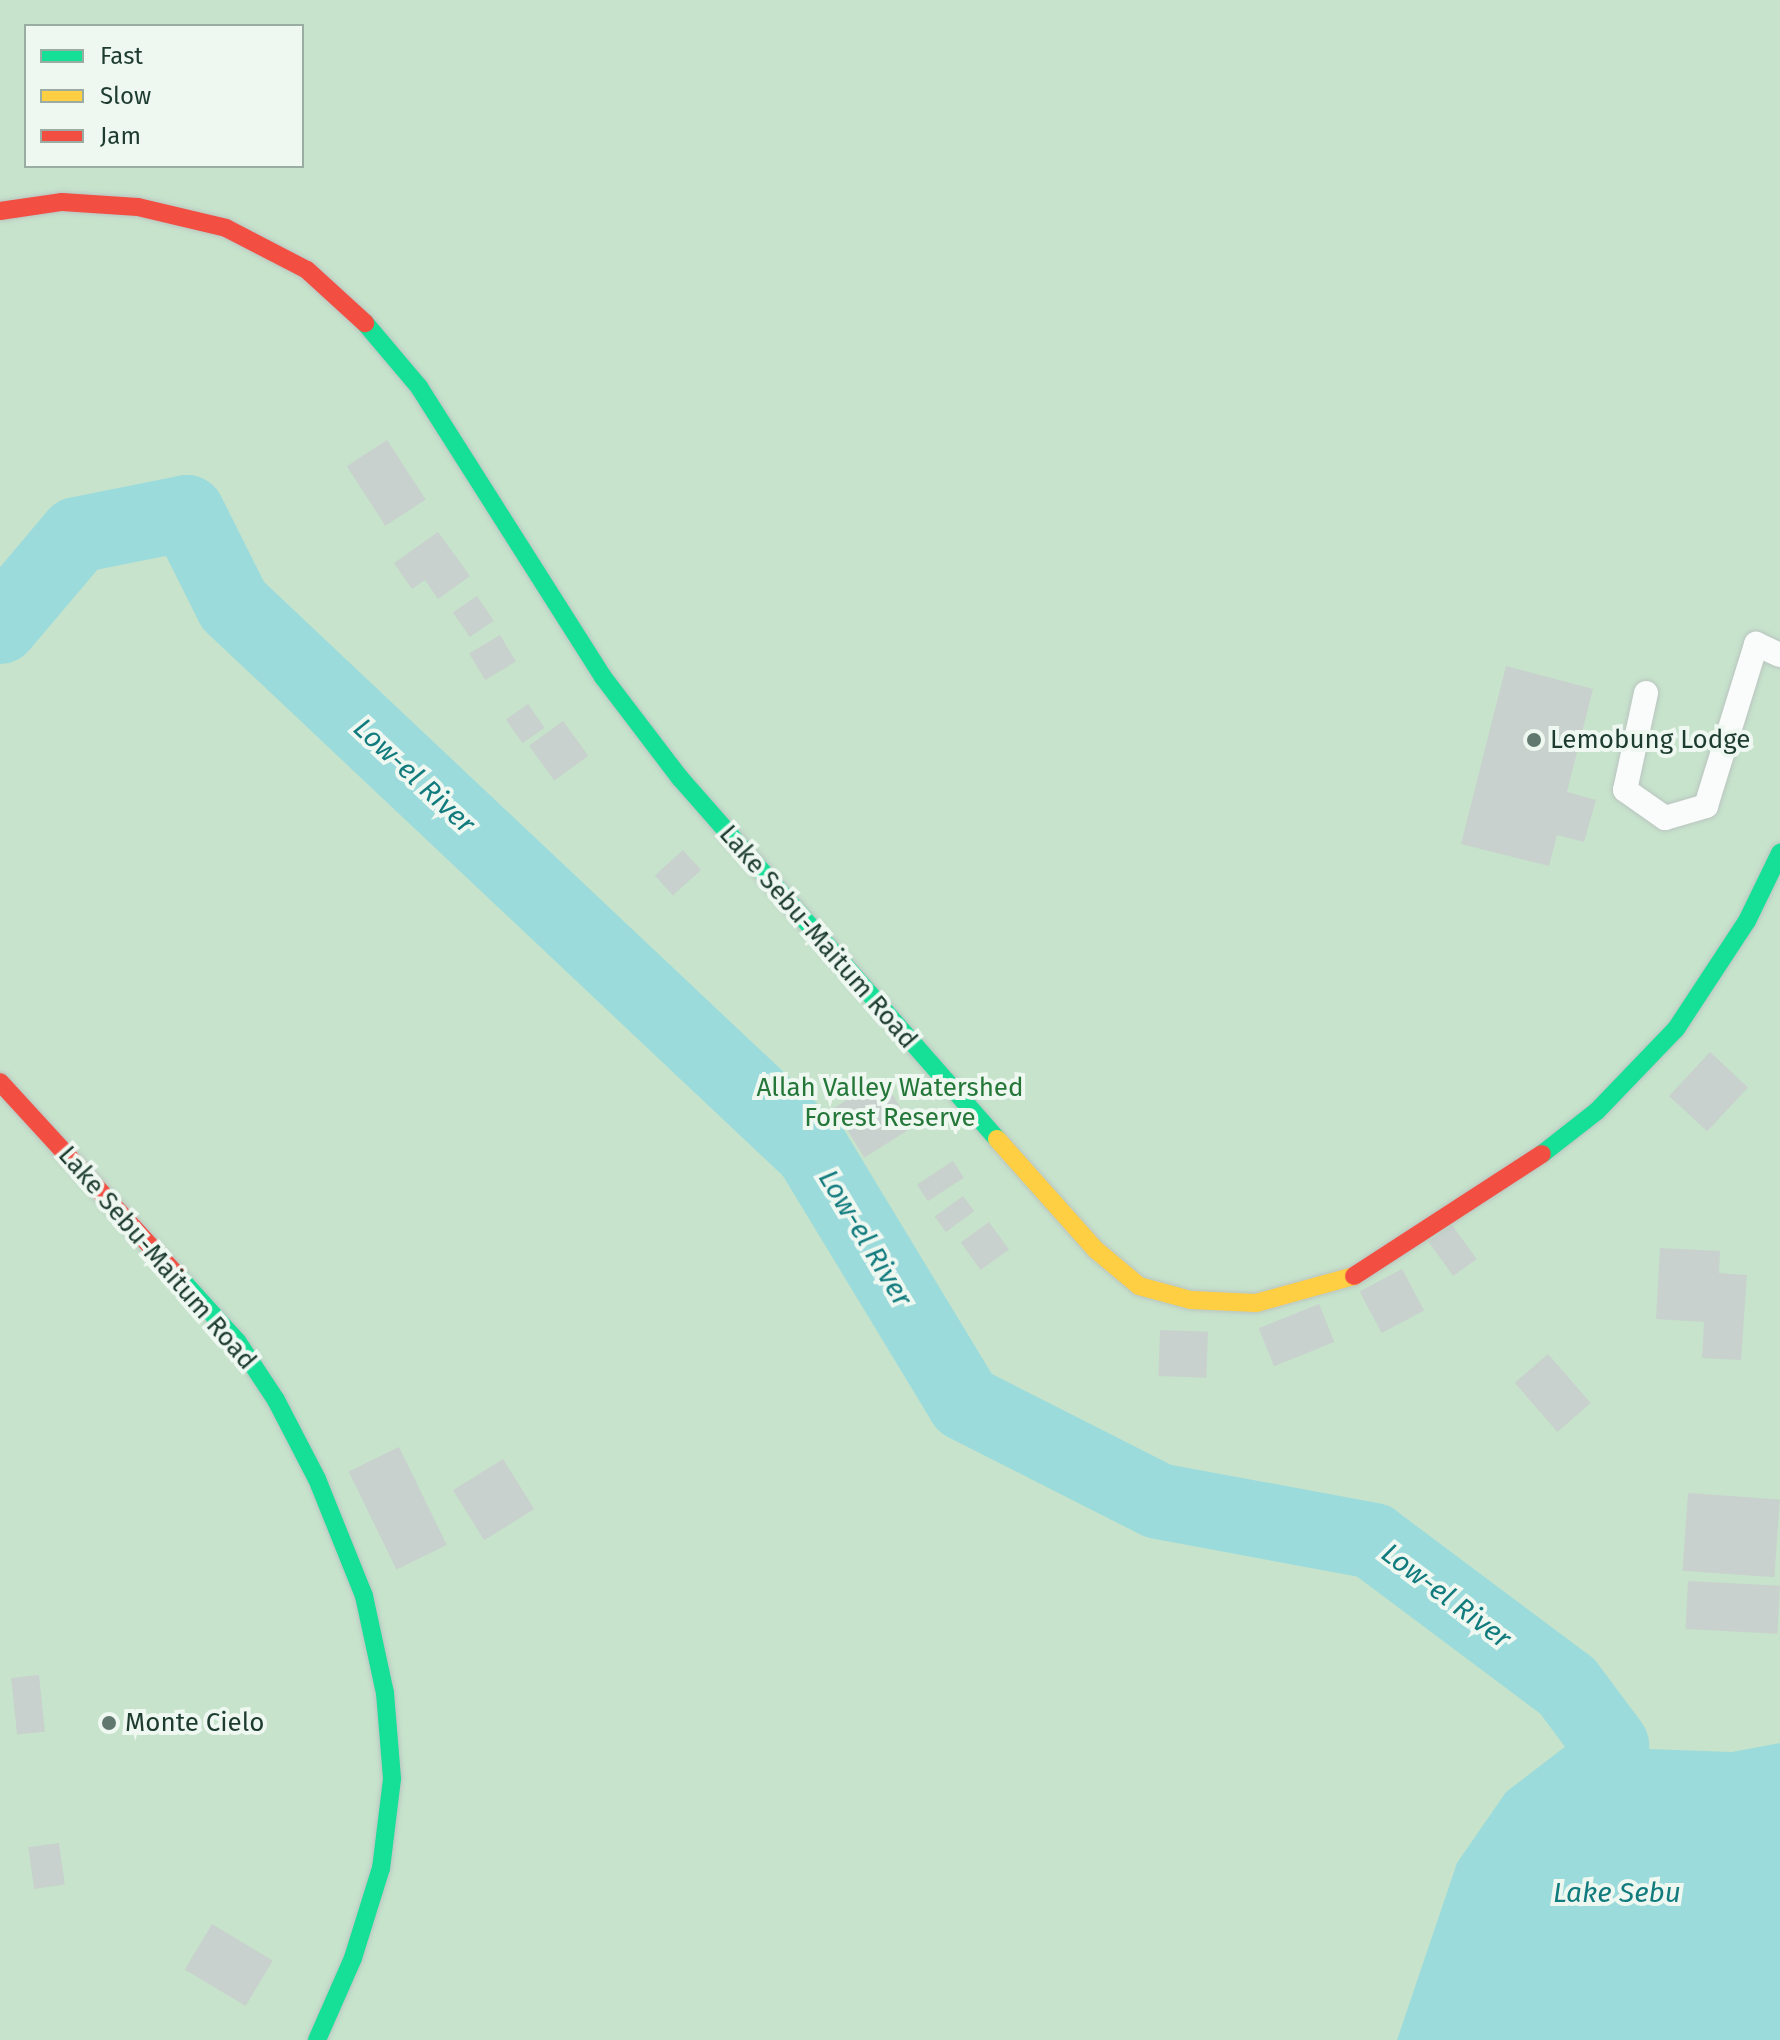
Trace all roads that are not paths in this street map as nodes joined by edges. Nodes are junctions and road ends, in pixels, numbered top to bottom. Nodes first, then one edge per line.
1 (0, 211) edge
2 (1780, 655) edge
3 (1646, 693) dead end
4 (1780, 853) edge
5 (0, 1082) edge
6 (317, 2040) edge

1 - 4 main road, Lake Sebu-Maitum Road
2 - 3 lane
5 - 6 main road, Lake Sebu-Maitum Road

